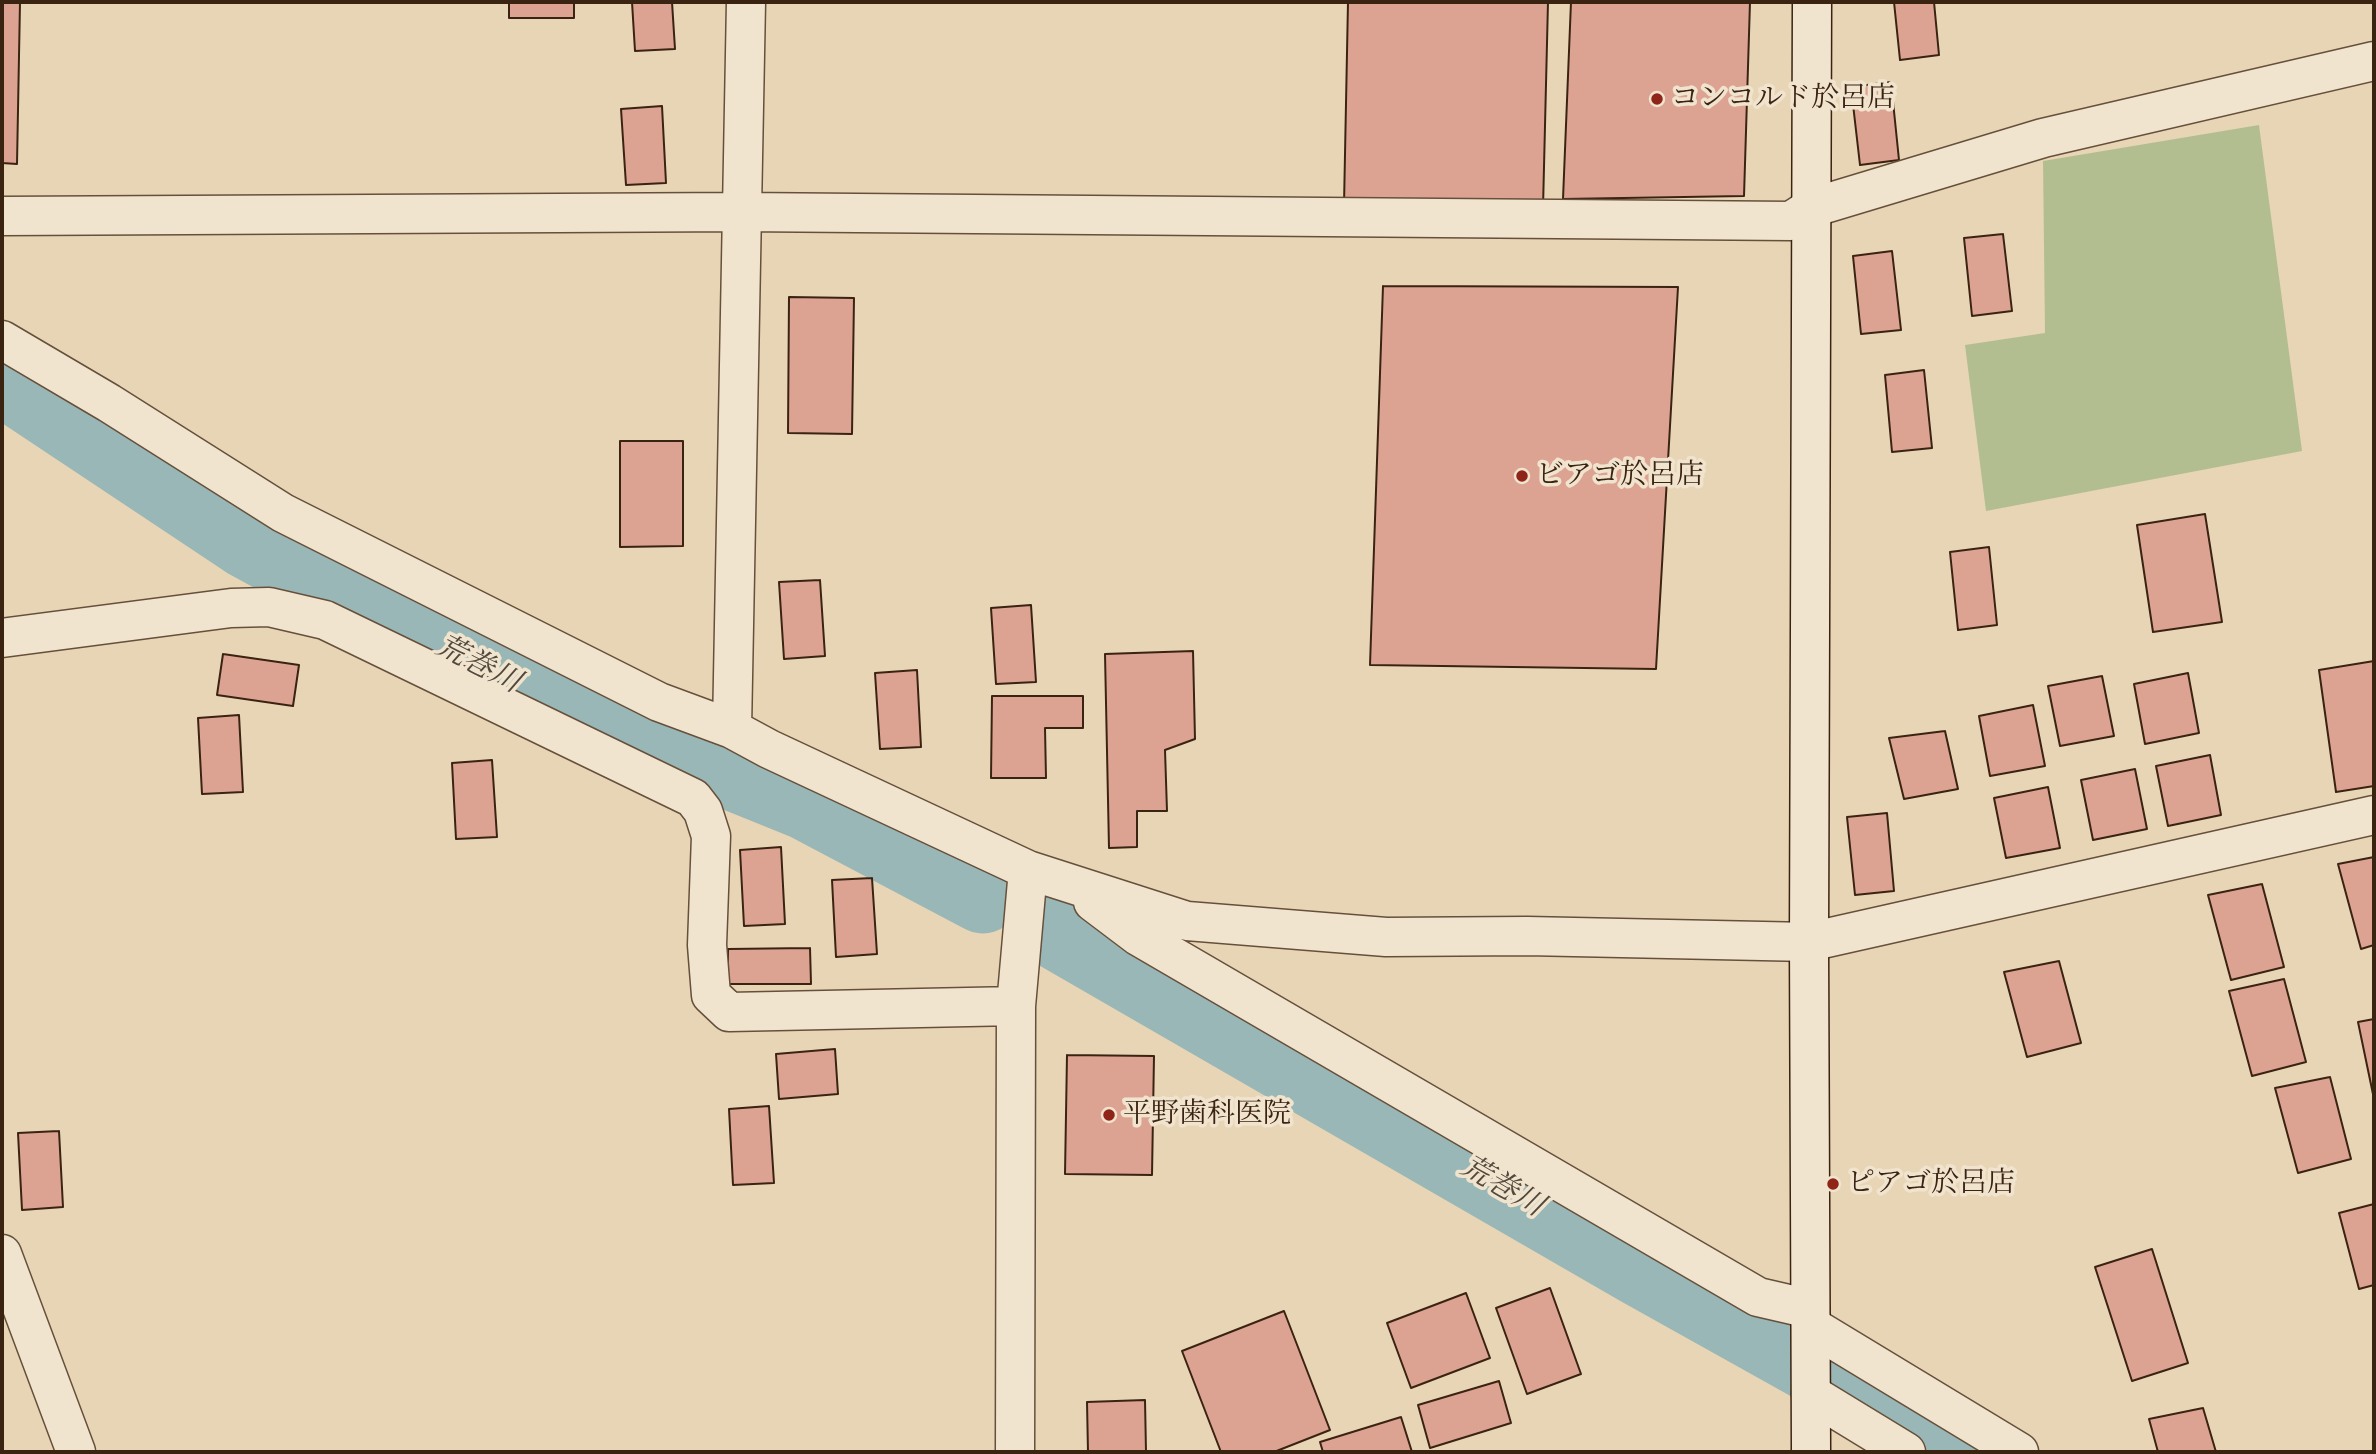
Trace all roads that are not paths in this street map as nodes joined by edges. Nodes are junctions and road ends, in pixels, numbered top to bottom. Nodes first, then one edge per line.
1 (746, 2) edge
2 (1812, 2) edge
3 (2374, 61) edge
4 (1811, 208) junction
5 (741, 212) junction
6 (2, 216) edge
7 (2, 340) edge
8 (2, 638) edge
9 (732, 729) junction
10 (2374, 816) edge
11 (1028, 870) junction
12 (1072, 886) junction
13 (1809, 942) junction
14 (1016, 1006) junction
15 (2, 1254) edge
16 (1811, 1350) junction
17 (76, 1452) edge
18 (1015, 1452) edge
19 (1811, 1452) edge
20 (1906, 1452) edge
21 (2019, 1452) edge

1 - 5 street
2 - 4 street
3 - 4 street
4 - 5 street
4 - 13 street
5 - 6 street
5 - 9 street
7 - 9 street
8 - 14 street
9 - 11 street
10 - 13 street
11 - 12 street
11 - 14 street
12 - 13 street
12 - 16 street
13 - 16 street
14 - 18 street
15 - 17 street
16 - 19 street
16 - 20 street
16 - 21 street

